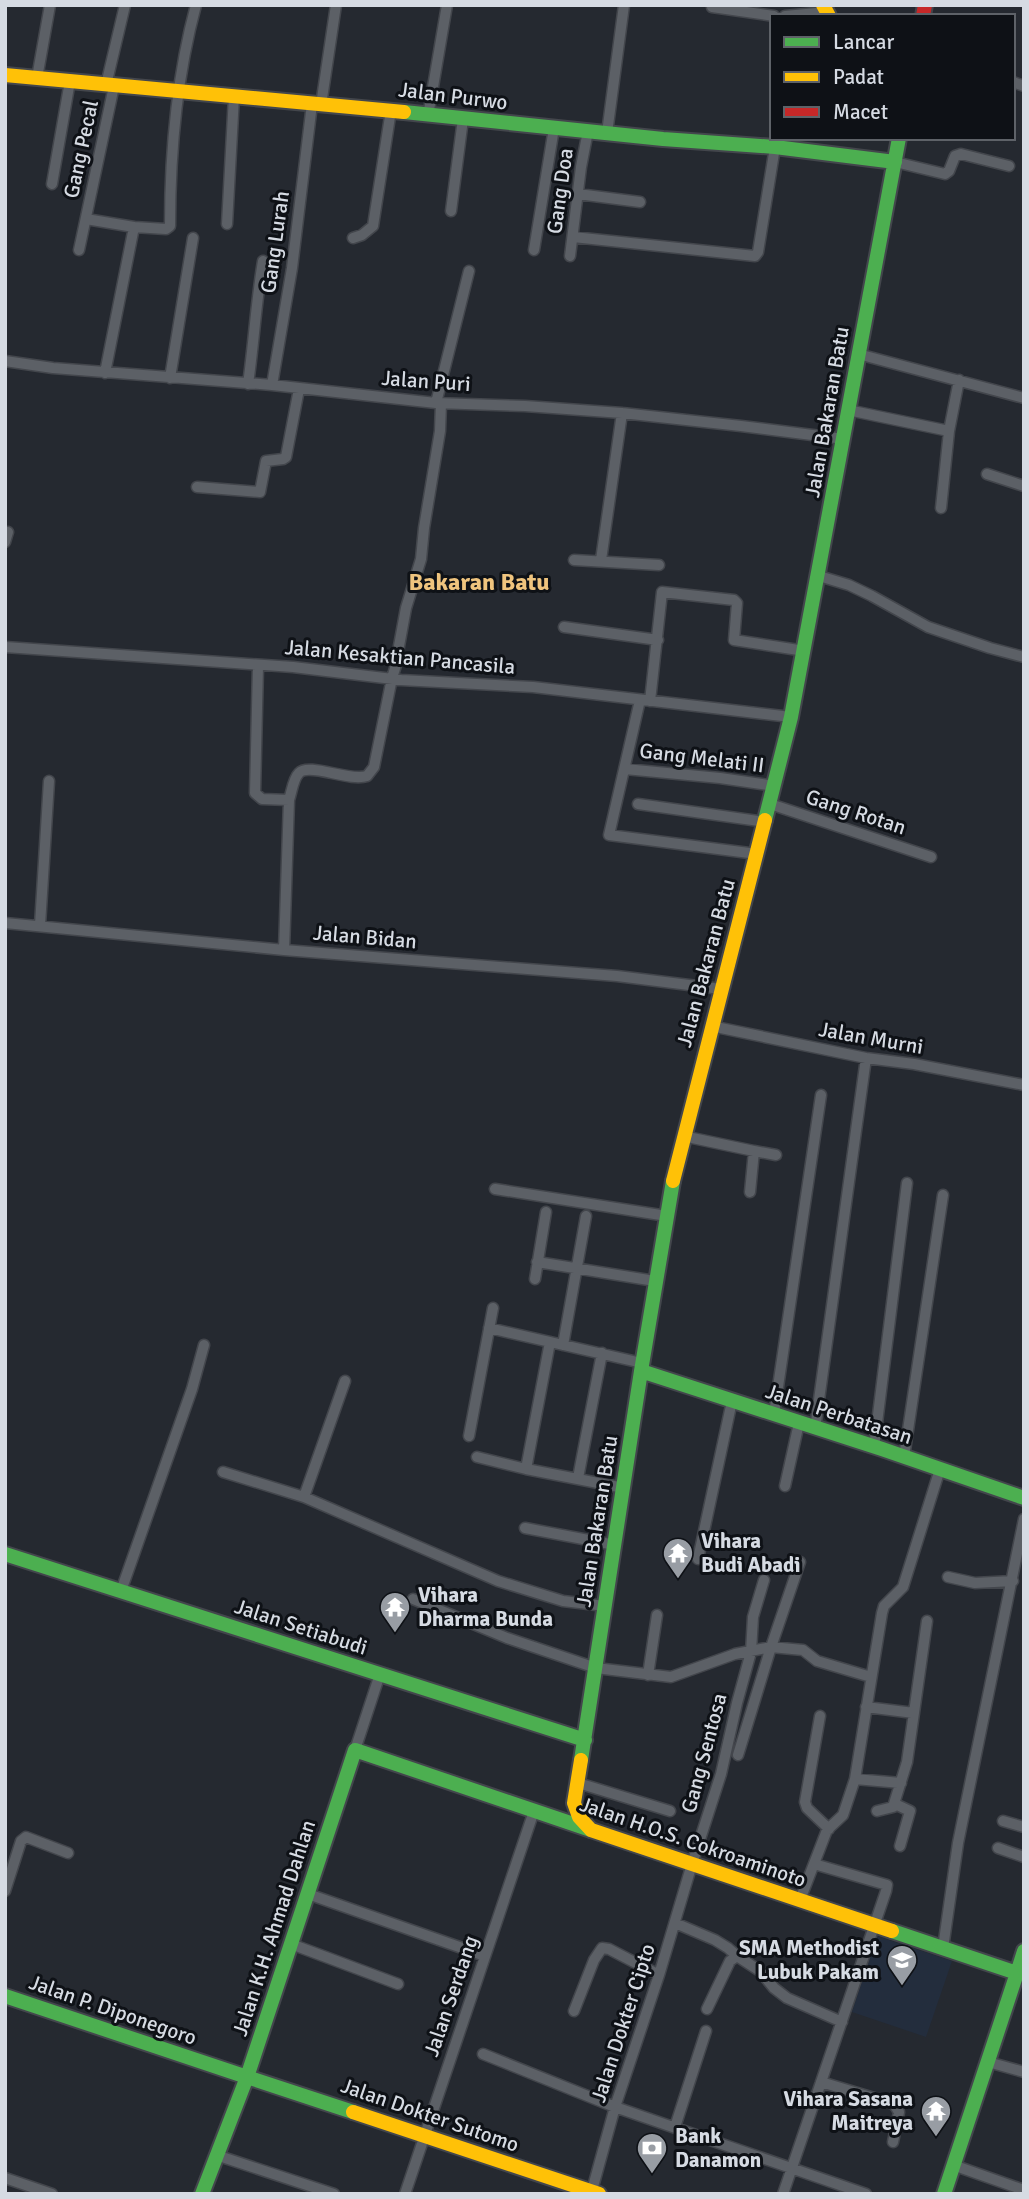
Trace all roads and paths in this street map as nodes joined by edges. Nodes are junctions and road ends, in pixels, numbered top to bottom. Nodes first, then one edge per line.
1 (50, 5) edge
2 (125, 5) edge
3 (195, 5) edge
4 (337, 5) edge
5 (447, 5) edge
6 (624, 5) edge
7 (712, 7) dead end
8 (826, 11) edge
9 (801, 14) edge
10 (770, 15) edge
11 (5, 75) edge
12 (37, 78) junction
13 (70, 81) junction
14 (110, 85) junction
15 (179, 92) junction
16 (234, 96) junction
17 (316, 104) junction
18 (391, 110) junction
19 (428, 116) junction
20 (463, 119) junction
21 (554, 128) junction
22 (588, 131) junction
23 (607, 133) junction
24 (899, 140) edge
25 (775, 147) junction
26 (895, 162) junction
27 (1009, 166) dead end
28 (52, 184) dead end
29 (578, 194) junction
30 (640, 202) dead end
31 (451, 211) dead end
32 (86, 219) junction
33 (227, 224) dead end
34 (134, 227) junction
35 (573, 237) junction
36 (353, 238) dead end
37 (193, 239) dead end
38 (79, 250) dead end
39 (534, 250) dead end
40 (570, 257) dead end
41 (263, 261) dead end
42 (469, 271) dead end
43 (858, 354) junction
44 (5, 360) edge
45 (105, 373) junction
46 (170, 378) junction
47 (959, 380) junction
48 (248, 384) junction
49 (272, 385) junction
50 (299, 389) junction
51 (1024, 398) edge
52 (439, 403) junction
53 (848, 410) junction
54 (622, 413) junction
55 (949, 431) junction
56 (844, 439) junction
57 (986, 474) dead end
58 (1024, 486) edge
59 (197, 487) dead end
60 (941, 508) dead end
61 (574, 559) dead end
62 (601, 560) junction
63 (659, 565) dead end
64 (819, 576) junction
65 (564, 627) dead end
66 (658, 640) junction
67 (5, 647) edge
68 (805, 651) junction
69 (1024, 657) edge
70 (258, 666) junction
71 (392, 678) junction
72 (645, 701) junction
73 (791, 718) junction
74 (625, 769) junction
75 (49, 781) dead end
76 (775, 786) junction
77 (289, 800) junction
78 (638, 804) dead end
79 (769, 804) junction
80 (766, 822) junction
81 (757, 854) junction
82 (931, 857) dead end
83 (5, 923) edge
84 (40, 925) junction
85 (284, 950) junction
86 (722, 989) junction
87 (711, 1026) junction
88 (866, 1058) junction
89 (1024, 1085) edge
90 (821, 1095) dead end
91 (683, 1136) junction
92 (754, 1151) junction
93 (776, 1155) dead end
94 (907, 1183) dead end
95 (495, 1189) dead end
96 (750, 1192) dead end
97 (943, 1195) dead end
98 (546, 1212) dead end
99 (586, 1216) dead end
100 (667, 1216) junction
101 (537, 1262) junction
102 (576, 1268) junction
103 (535, 1279) dead end
104 (656, 1281) junction
105 (493, 1308) dead end
106 (489, 1328) junction
107 (550, 1342) junction
108 (204, 1345) dead end
109 (563, 1345) junction
110 (602, 1353) junction
111 (642, 1367) junction
112 (345, 1381) dead end
113 (732, 1401) junction
114 (774, 1414) junction
115 (799, 1423) junction
116 (815, 1429) junction
117 (469, 1436) dead end
118 (874, 1447) junction
119 (477, 1457) dead end
120 (904, 1457) junction
121 (526, 1469) junction
122 (940, 1469) junction
123 (223, 1472) dead end
124 (578, 1478) junction
125 (785, 1486) dead end
126 (624, 1488) junction
127 (304, 1497) junction
128 (1024, 1498) edge
129 (1024, 1519) edge
130 (525, 1528) dead end
131 (615, 1545) junction
132 (6, 1556) edge
133 (698, 1559) dead end
134 (800, 1562) dead end
135 (948, 1577) dead end
136 (764, 1580) dead end
137 (1013, 1581) junction
138 (121, 1591) junction
139 (413, 1599) dead end
140 (605, 1606) junction
141 (657, 1615) dead end
142 (927, 1621) dead end
143 (771, 1647) junction
144 (751, 1652) junction
145 (596, 1668) junction
146 (380, 1674) junction
147 (648, 1675) junction
148 (871, 1678) junction
149 (866, 1707) junction
150 (914, 1713) junction
151 (820, 1716) dead end
152 (585, 1740) junction
153 (355, 1750) junction
154 (738, 1755) dead end
155 (855, 1779) junction
156 (578, 1783) junction
157 (901, 1783) junction
158 (575, 1803) junction
159 (895, 1804) junction
160 (670, 1811) dead end
161 (877, 1811) dead end
162 (541, 1813) junction
163 (1003, 1821) dead end
164 (1024, 1827) edge
165 (829, 1829) junction
166 (591, 1830) junction
167 (900, 1846) dead end
168 (998, 1848) dead end
169 (68, 1853) dead end
170 (1024, 1857) edge
171 (692, 1864) junction
172 (814, 1864) junction
173 (5, 1891) edge
174 (308, 1894) junction
175 (800, 1900) junction
176 (675, 1923) junction
177 (876, 1925) junction
178 (291, 1944) junction
179 (943, 1948) junction
180 (485, 1956) junction
181 (737, 1956) junction
182 (1021, 1961) edge
183 (659, 1975) junction
184 (398, 1984) dead end
185 (5, 1996) edge
186 (707, 2009) dead end
187 (574, 2011) dead end
188 (842, 2022) junction
189 (706, 2031) dead end
190 (483, 2054) dead end
191 (988, 2062) junction
192 (1024, 2072) edge
193 (247, 2077) junction
194 (821, 2082) junction
195 (615, 2107) junction
196 (675, 2127) junction
197 (424, 2136) junction
198 (893, 2142) dead end
199 (216, 2155) junction
200 (953, 2165) junction
201 (791, 2168) junction
202 (5, 2178) edge
203 (1021, 2189) dead end
204 (594, 2193) edge
205 (52, 2194) edge
206 (202, 2194) edge
207 (334, 2194) edge
208 (405, 2194) edge
209 (783, 2194) edge
210 (866, 2194) edge
211 (944, 2194) edge

1 - 12 street
2 - 14 street, Gang Pecal
3 - 15 street
4 - 17 street, Gang Lurah
5 - 19 street
6 - 23 street
7 - 10 street
8 - 9 street
11 - 12 main road, Jalan Purwo
12 - 13 main road, Jalan Purwo
13 - 14 main road, Jalan Purwo
13 - 28 street
14 - 15 main road, Jalan Purwo
14 - 32 street, Gang Pecal
15 - 16 main road, Jalan Purwo
15 - 34 street
16 - 17 main road, Jalan Purwo
16 - 33 street
17 - 18 main road, Jalan Purwo
17 - 49 street, Gang Lurah
18 - 19 main road, Jalan Purwo
18 - 36 street
19 - 20 main road, Jalan Purwo
20 - 21 main road, Jalan Purwo
20 - 31 street
21 - 22 main road, Jalan Purwo
21 - 39 street
22 - 23 main road, Jalan Purwo
22 - 29 street, Gang Doa
23 - 25 main road, Jalan Purwo
24 - 26 main road, Jalan Bakaran Batu
25 - 26 main road, Jalan Purwo
25 - 35 street
26 - 27 street
26 - 43 main road, Jalan Bakaran Batu
29 - 30 street
29 - 35 street, Gang Doa
32 - 34 street
32 - 38 street, Gang Pecal
34 - 45 street
35 - 40 street, Gang Doa
37 - 46 street
41 - 48 street
42 - 52 street
43 - 47 street
43 - 53 main road, Jalan Bakaran Batu
44 - 45 street, Jalan Puri
45 - 46 street, Jalan Puri
46 - 48 street, Jalan Puri
47 - 51 street
47 - 55 street
48 - 49 street, Jalan Puri
49 - 50 street, Jalan Puri
50 - 52 street, Jalan Puri
50 - 59 street
52 - 54 street, Jalan Puri
52 - 71 street
53 - 55 street
53 - 56 main road, Jalan Bakaran Batu
54 - 56 street, Jalan Puri
54 - 62 street
55 - 60 street
56 - 64 main road, Jalan Bakaran Batu
57 - 58 street
61 - 62 street
62 - 63 street
64 - 68 main road, Jalan Bakaran Batu
64 - 69 street
65 - 66 street
66 - 68 street
66 - 72 street
67 - 70 street, Jalan Kesaktian Pancasila
68 - 73 main road, Jalan Bakaran Batu
70 - 71 street, Jalan Kesaktian Pancasila
70 - 77 street
71 - 72 street, Jalan Kesaktian Pancasila
71 - 77 street
72 - 73 street, Jalan Kesaktian Pancasila
72 - 74 street
73 - 76 main road, Jalan Bakaran Batu
74 - 76 street, Gang Melati II
74 - 81 street
75 - 84 street
76 - 79 main road, Jalan Bakaran Batu
77 - 85 street
78 - 80 street
79 - 80 main road, Jalan Bakaran Batu
79 - 82 street, Gang Rotan
80 - 81 main road, Jalan Bakaran Batu
81 - 86 main road, Jalan Bakaran Batu
83 - 84 street, Jalan Bidan
84 - 85 street, Jalan Bidan
85 - 86 street, Jalan Bidan
86 - 87 main road, Jalan Bakaran Batu
87 - 88 street, Jalan Murni
87 - 91 main road, Jalan Bakaran Batu
88 - 89 street, Jalan Murni
88 - 116 street
90 - 114 street
91 - 92 street
91 - 100 main road, Jalan Bakaran Batu
92 - 93 street
92 - 96 street
94 - 118 street
95 - 100 street
97 - 120 street
98 - 101 street
99 - 102 street
100 - 104 main road, Jalan Bakaran Batu
101 - 102 street
101 - 103 street
102 - 104 street
102 - 109 street
104 - 111 main road, Jalan Bakaran Batu
105 - 106 street
106 - 107 street
106 - 117 street
107 - 109 street
107 - 121 street
108 - 138 street
109 - 110 street
110 - 111 street
110 - 124 street
111 - 113 main road, Jalan Perbatasan
111 - 126 main road, Jalan Bakaran Batu
112 - 127 street
113 - 114 main road, Jalan Perbatasan
113 - 133 street
114 - 115 main road, Jalan Perbatasan
115 - 116 main road, Jalan Perbatasan
115 - 125 street
116 - 118 main road, Jalan Perbatasan
118 - 120 main road, Jalan Perbatasan
119 - 121 street
120 - 122 main road, Jalan Perbatasan
121 - 124 street
122 - 128 main road, Jalan Perbatasan
122 - 148 street
123 - 127 street
124 - 126 street
126 - 131 main road, Jalan Bakaran Batu
127 - 140 street
129 - 137 street
130 - 131 street
131 - 140 main road, Jalan Bakaran Batu
132 - 138 main road, Jalan Setiabudi
134 - 143 street
135 - 137 street
136 - 144 street, Gang Sentosa
137 - 179 street
138 - 146 main road, Jalan Setiabudi
139 - 145 street
140 - 145 main road, Jalan Bakaran Batu
141 - 147 street
142 - 150 street
143 - 144 street
143 - 148 street
143 - 154 street
144 - 147 street
144 - 171 street, Gang Sentosa
145 - 147 street
145 - 152 main road, Jalan Bakaran Batu
146 - 152 main road, Jalan Setiabudi
146 - 153 street, Jalan K.H. Ahmad Dahlan
148 - 149 street
149 - 150 street
149 - 155 street
150 - 157 street
151 - 165 street
152 - 156 main road, Jalan Bakaran Batu
153 - 162 main road, Jalan H.O.S. Cokroaminoto
153 - 174 main road, Jalan K.H. Ahmad Dahlan
155 - 157 street
155 - 165 street
156 - 158 main road, Jalan Bakaran Batu
156 - 160 street
157 - 159 street
158 - 162 main road
158 - 166 main road
159 - 161 street
159 - 167 street
162 - 166 main road, Jalan H.O.S. Cokroaminoto
162 - 180 street, Jalan Serdang
163 - 164 street
165 - 172 street
166 - 171 main road, Jalan H.O.S. Cokroaminoto
168 - 170 street
169 - 173 street
171 - 175 main road, Jalan H.O.S. Cokroaminoto
171 - 176 street, Jalan Dokter Cipto
172 - 175 street
172 - 177 street
174 - 178 main road, Jalan K.H. Ahmad Dahlan
174 - 180 street
175 - 177 main road, Jalan H.O.S. Cokroaminoto
176 - 181 street
176 - 183 street, Jalan Dokter Cipto
177 - 179 main road, Jalan H.O.S. Cokroaminoto
177 - 188 street
178 - 184 street
178 - 193 main road, Jalan K.H. Ahmad Dahlan
179 - 182 main road, Jalan H.O.S. Cokroaminoto
180 - 197 street, Jalan Serdang
181 - 186 street
181 - 188 street
182 - 191 main road
183 - 187 street
183 - 195 street, Jalan Dokter Cipto
185 - 193 main road, Jalan P. Diponegoro
188 - 194 street
189 - 196 street
190 - 195 street
191 - 192 street
191 - 200 main road
193 - 197 main road, Jalan Dokter Sutomo
193 - 199 main road, Jalan K.H. Ahmad Dahlan
194 - 198 street
194 - 201 street
195 - 196 street
195 - 204 street, Jalan Dokter Cipto
196 - 201 street
197 - 204 main road, Jalan Dokter Sutomo
197 - 208 street, Jalan Serdang
199 - 206 main road, Jalan K.H. Ahmad Dahlan
199 - 207 street
200 - 203 street
200 - 211 main road
201 - 209 street
201 - 210 street
202 - 205 street

